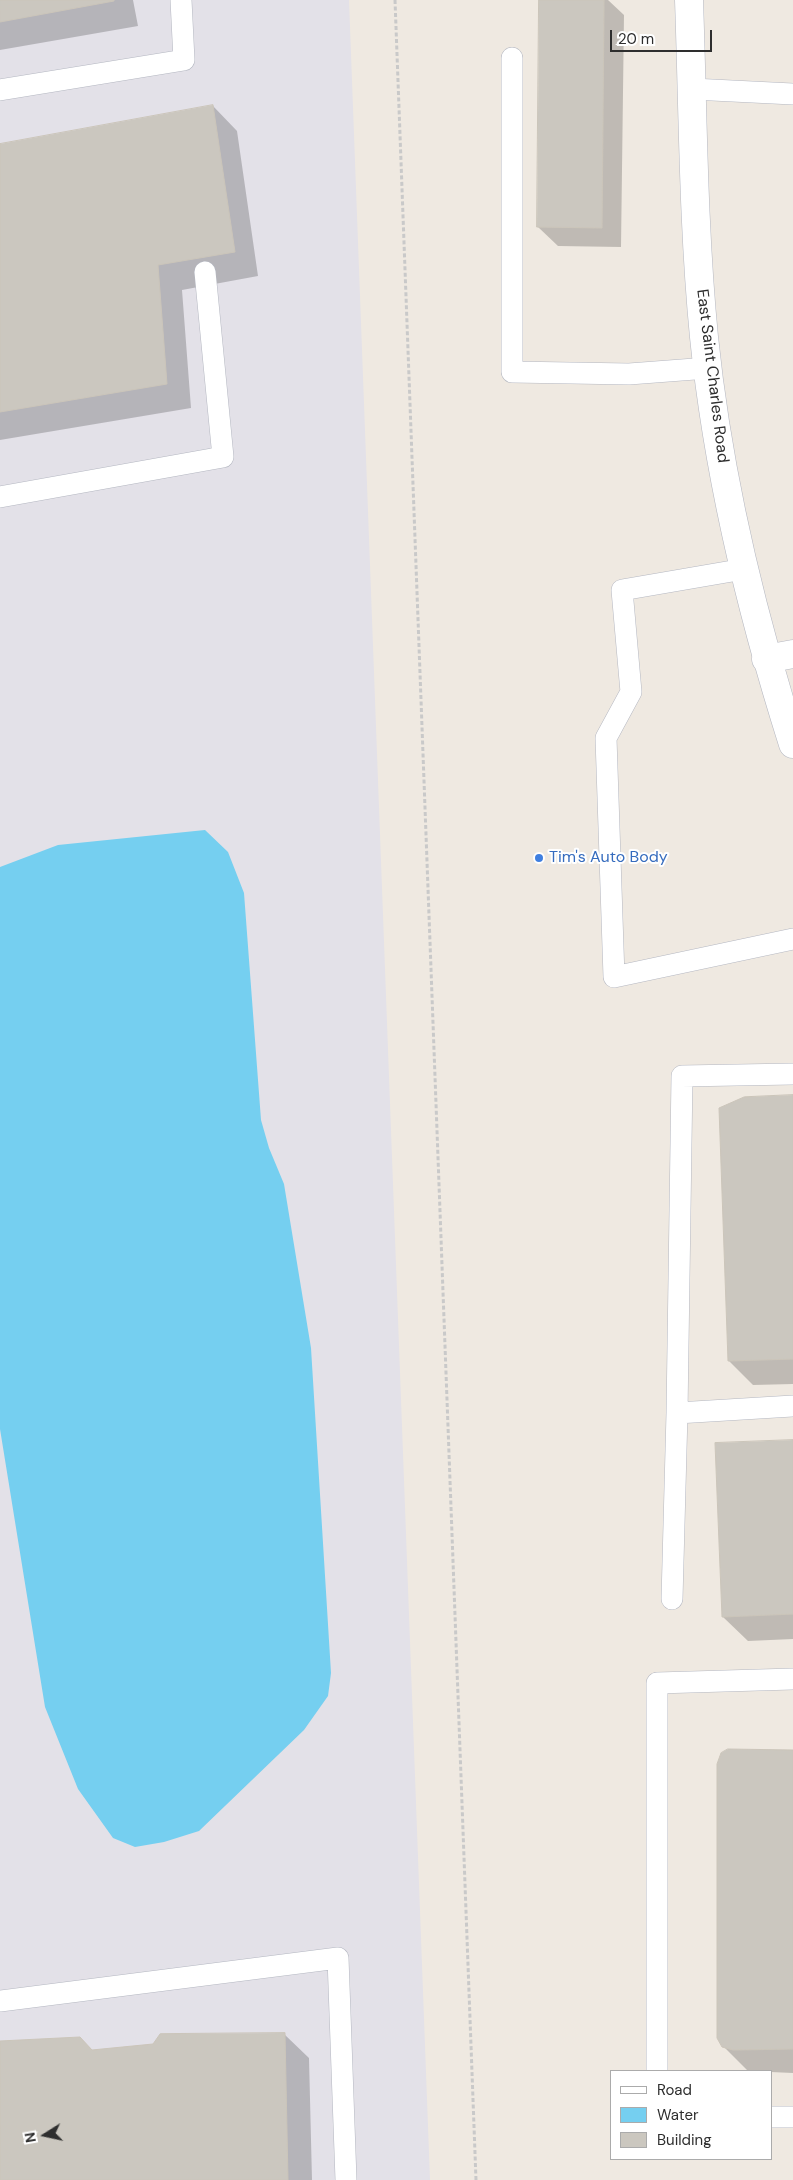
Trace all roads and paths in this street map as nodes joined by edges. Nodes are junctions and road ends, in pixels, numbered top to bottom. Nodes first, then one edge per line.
1 (181, 0) edge
2 (395, 0) edge
3 (689, 0) edge
4 (512, 58) dead end
5 (692, 89) junction
6 (0, 90) edge
7 (793, 94) edge
8 (204, 272) dead end
9 (708, 368) junction
10 (0, 497) edge
11 (744, 569) junction
12 (793, 654) edge
13 (766, 659) junction
14 (793, 744) edge
15 (793, 939) edge
16 (793, 1074) edge
17 (793, 1406) edge
18 (677, 1413) junction
19 (672, 1599) dead end
20 (793, 1679) edge
21 (0, 2001) edge
22 (657, 2070) edge
23 (773, 2117) edge
24 (793, 2117) edge
25 (346, 2180) edge
26 (476, 2180) edge

1 - 6 lane
2 - 26 path
3 - 5 street, East Saint Charles Road
4 - 9 lane
5 - 7 lane
5 - 9 street, East Saint Charles Road
8 - 10 lane
9 - 11 street, East Saint Charles Road
11 - 13 street, East Saint Charles Road
11 - 15 lane
12 - 13 street
13 - 14 street, East Saint Charles Road
16 - 18 lane
17 - 18 lane
18 - 19 lane
20 - 22 lane
21 - 25 lane
23 - 24 lane

